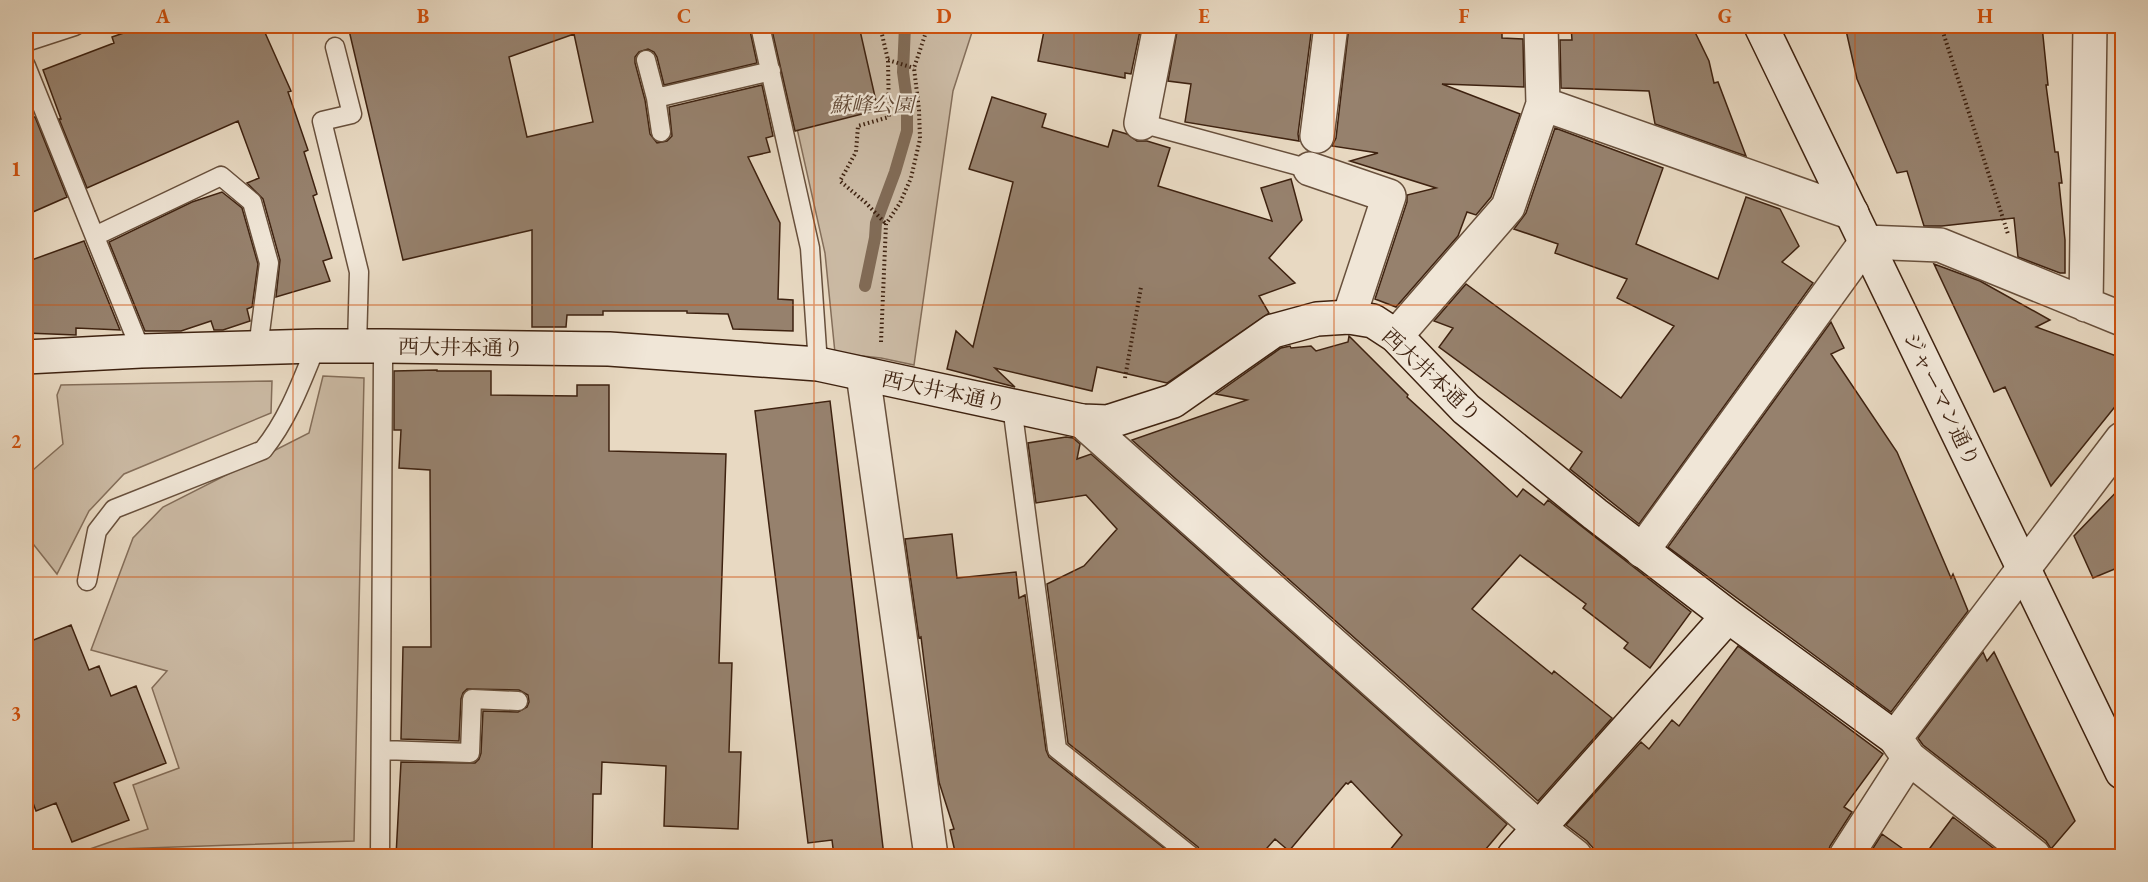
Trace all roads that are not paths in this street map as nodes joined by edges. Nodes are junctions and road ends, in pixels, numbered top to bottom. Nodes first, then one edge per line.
1 (75, 26) edge
2 (760, 26) edge
3 (1160, 26) edge
4 (1331, 26) edge
5 (1541, 26) edge
6 (1761, 26) edge
7 (2090, 26) edge
8 (26, 42) edge
9 (335, 47) dead end
10 (646, 60) dead end
11 (26, 66) edge
12 (771, 71) junction
13 (656, 98) junction
14 (1543, 104) junction
15 (1142, 123) joint
16 (661, 132) dead end
17 (1317, 136) dead end
18 (1310, 169) joint
19 (1859, 227) junction
20 (94, 236) junction
21 (2086, 304) junction
22 (1349, 317) junction
23 (2122, 319) edge
24 (1396, 336) junction
25 (316, 346) junction
26 (372, 346) junction
27 (258, 348) junction
28 (141, 351) junction
29 (26, 357) edge
30 (872, 362) junction
31 (818, 364) junction
32 (1012, 406) junction
33 (1082, 421) junction
34 (2122, 439) edge
35 (1642, 551) junction
36 (2024, 567) junction
37 (87, 581) dead end
38 (1728, 616) junction
39 (518, 701) dead end
40 (1902, 748) junction
41 (382, 750) junction
42 (2122, 772) edge
43 (1539, 828) junction
44 (380, 856) edge
45 (931, 856) edge
46 (1189, 856) edge
47 (1514, 856) edge
48 (1575, 856) edge
49 (1846, 856) edge
50 (2034, 856) edge

1 - 8 lane
2 - 12 lane
3 - 15 street
4 - 17 street
5 - 14 street
6 - 19 street, ジャーマン通り
7 - 21 street
9 - 26 lane
10 - 13 lane
11 - 20 lane
12 - 13 lane
12 - 31 lane
13 - 16 lane
14 - 19 street
14 - 24 street
15 - 18 lane
18 - 22 street
19 - 21 street
19 - 35 street
19 - 36 street, ジャーマン通り
20 - 27 lane
20 - 28 lane
21 - 23 street
22 - 24 street, 西大井本通り
22 - 33 street, 西大井本通り
24 - 35 street, 西大井本通り
25 - 26 street, 西大井本通り
25 - 27 street, 西大井本通り
25 - 37 lane
26 - 31 street, 西大井本通り
26 - 41 lane
27 - 28 street, 西大井本通り
28 - 29 street, 西大井本通り
30 - 31 street, 西大井本通り
30 - 32 street, 西大井本通り
30 - 45 street
32 - 33 street, 西大井本通り
32 - 46 lane
33 - 43 street
34 - 36 street
35 - 38 street, 西大井本通り
36 - 40 street
36 - 42 street, ジャーマン通り
38 - 40 street, 西大井本通り
38 - 43 street
39 - 41 lane
40 - 49 street
40 - 50 street, 西大井本通り
41 - 44 lane
43 - 47 street
43 - 48 street

